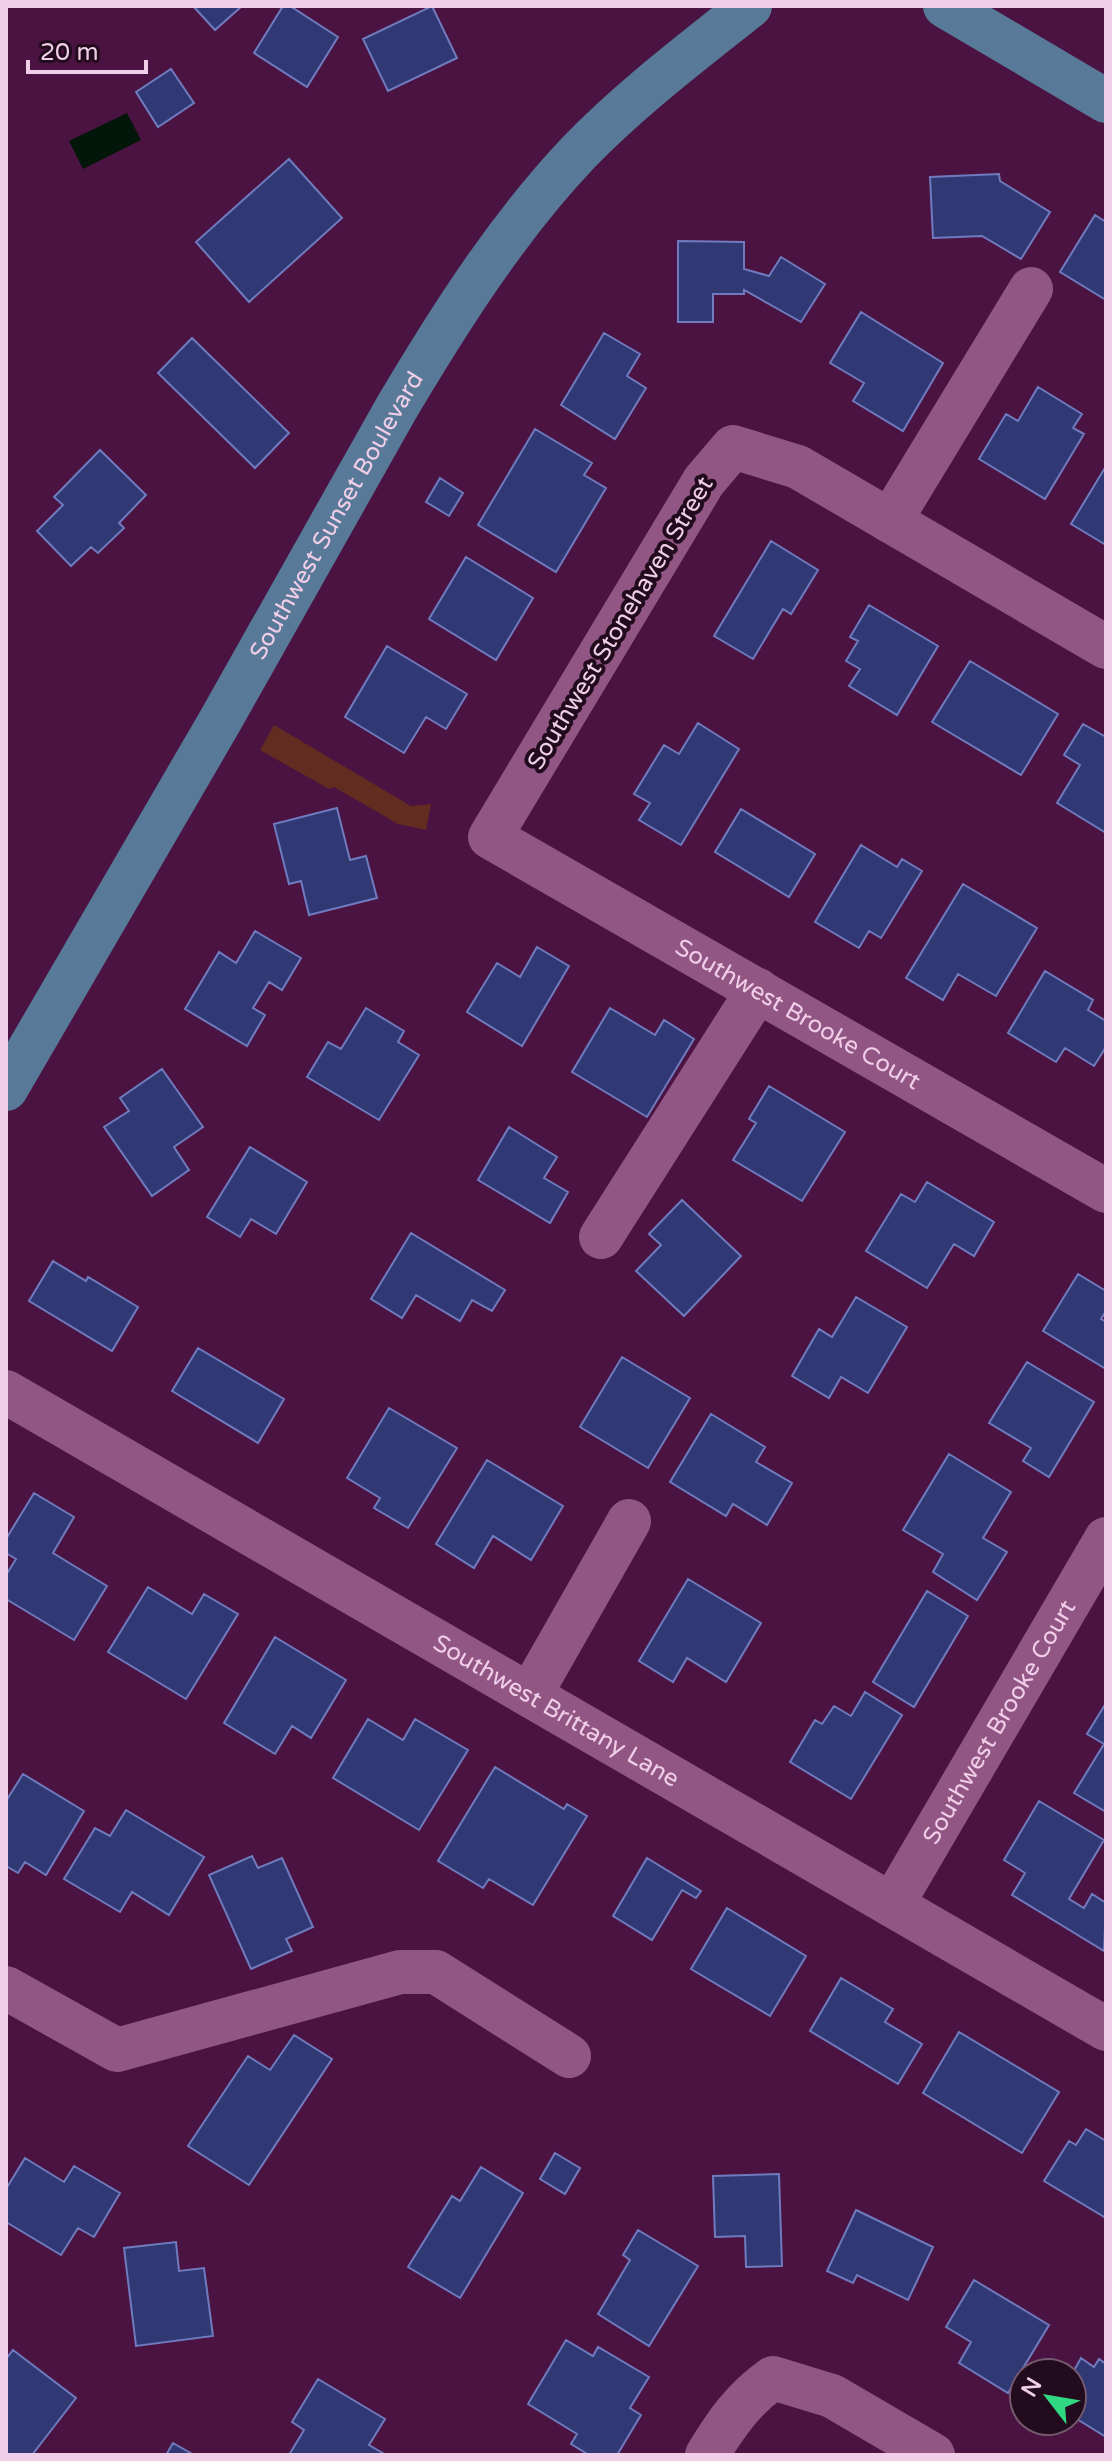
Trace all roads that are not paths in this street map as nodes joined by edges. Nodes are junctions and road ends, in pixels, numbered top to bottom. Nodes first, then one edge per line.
1 (750, 6) edge
2 (945, 6) edge
3 (1106, 101) edge
4 (1031, 289) dead end
5 (890, 521) junction
6 (1106, 647) edge
7 (490, 837) joint
8 (758, 990) junction
9 (6, 1089) edge
10 (1106, 1191) edge
11 (601, 1237) dead end
12 (6, 1392) edge
13 (629, 1521) dead end
14 (1106, 1539) edge
15 (530, 1695) junction
16 (892, 1905) junction
17 (6, 1988) edge
18 (1106, 2029) edge
19 (569, 2056) dead end
20 (707, 2455) edge
21 (933, 2455) edge

1 - 9 main road, Southwest Sunset Boulevard
2 - 3 main road
4 - 5 street
5 - 6 street, Southwest Stonehaven Street
5 - 7 street, Southwest Stonehaven Street
7 - 8 street, Southwest Brooke Court
8 - 10 street, Southwest Brooke Court
8 - 11 street
12 - 15 street, Southwest Brittany Lane
13 - 15 street
14 - 16 street, Southwest Brooke Court
15 - 16 street, Southwest Brittany Lane
16 - 18 street, Southwest Brittany Lane
17 - 19 street
20 - 21 street

